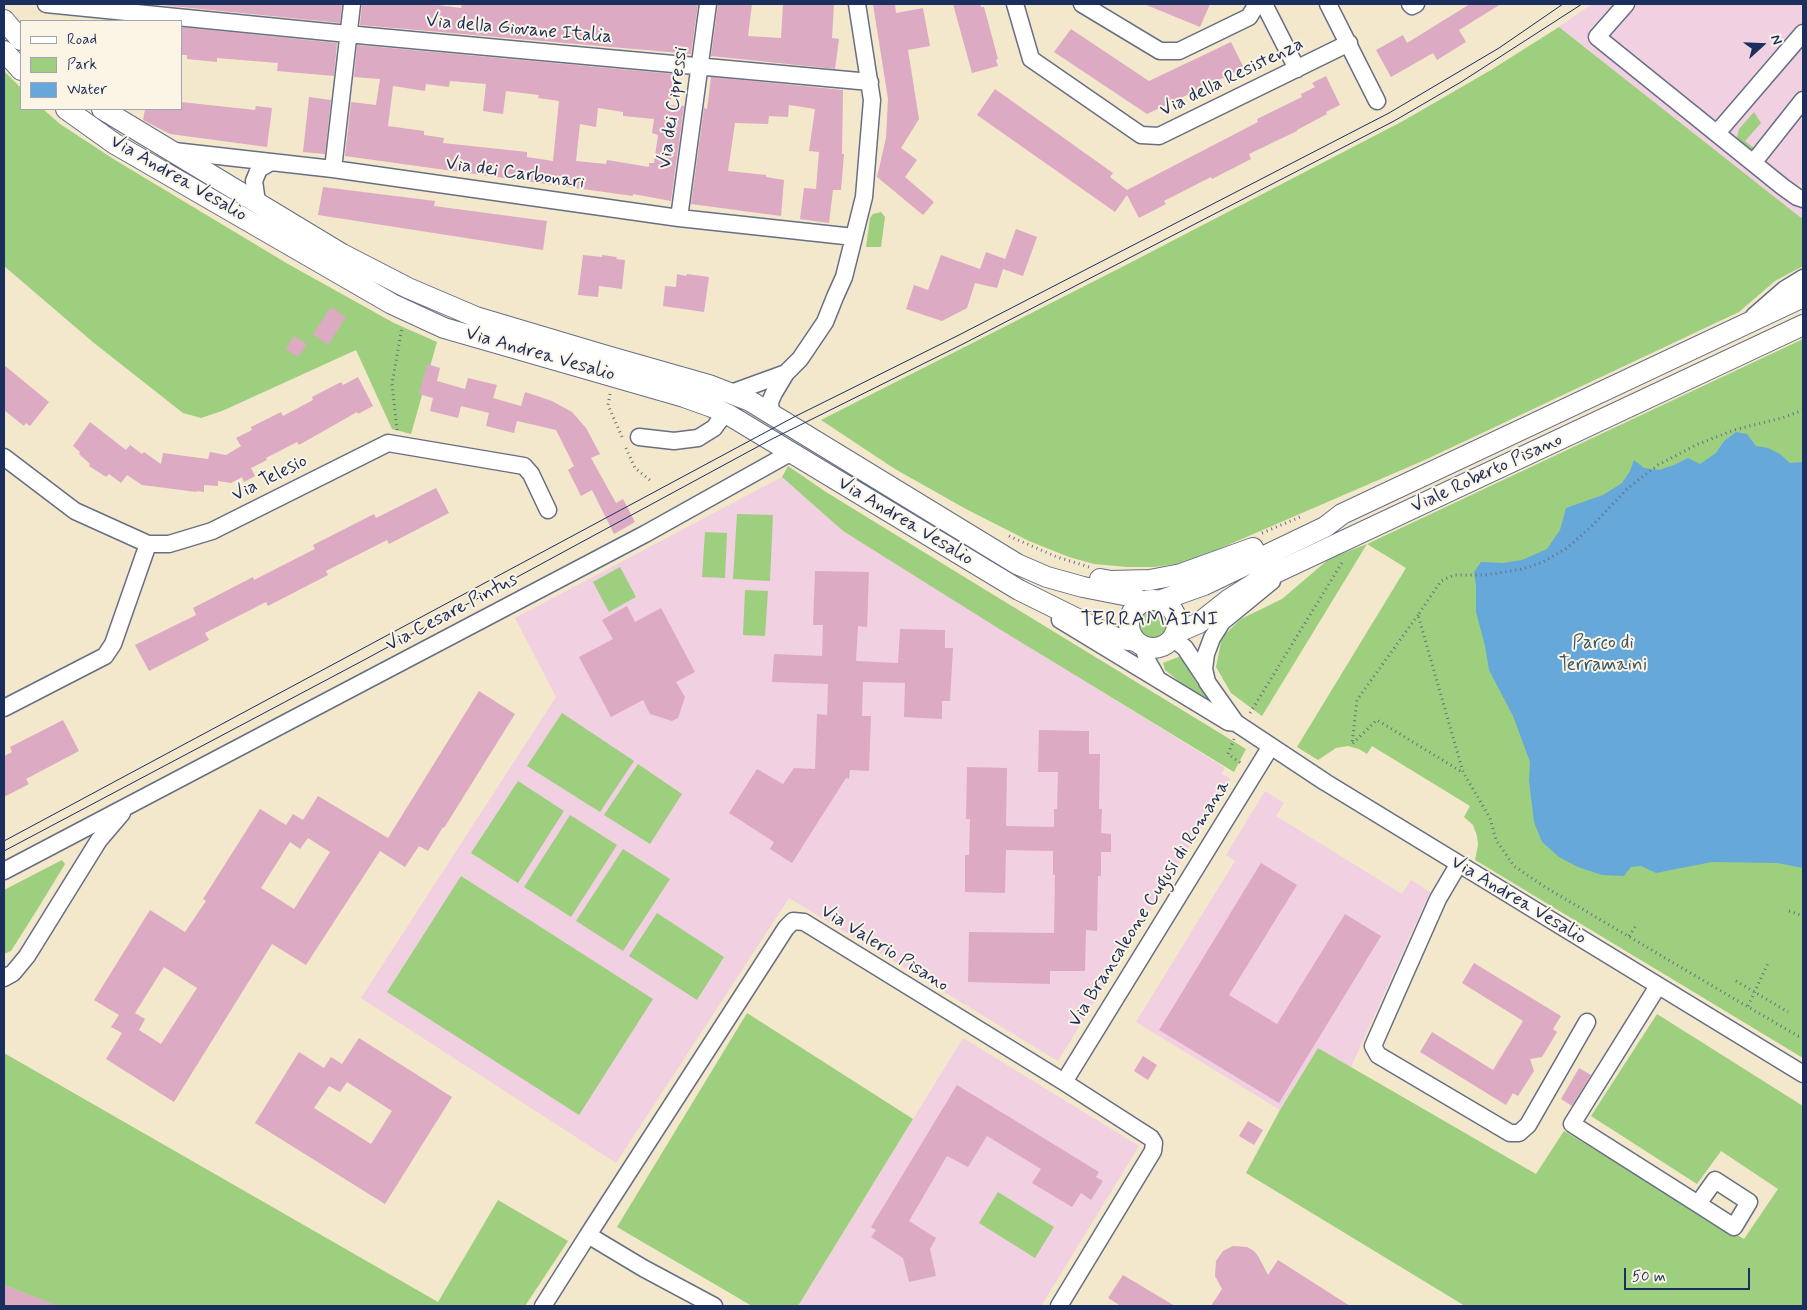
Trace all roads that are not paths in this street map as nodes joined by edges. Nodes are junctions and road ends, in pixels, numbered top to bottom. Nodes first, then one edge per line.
1 (46, 4) edge
2 (352, 4) edge
3 (708, 4) edge
4 (857, 4) edge
5 (1015, 4) edge
6 (1082, 4) edge
7 (1257, 4) edge
8 (1264, 4) edge
9 (1328, 4) edge
10 (1410, 4) edge
11 (1416, 4) edge
12 (1626, 4) edge
13 (4, 20) edge
14 (1803, 33) edge
15 (348, 34) junction
16 (20, 39) edge
17 (1349, 43) junction
18 (4, 51) edge
19 (700, 66) junction
20 (20, 69) edge
21 (1297, 69) junction
22 (870, 82) junction
23 (1803, 100) edge
24 (1377, 101) dead end
25 (67, 110) edge
26 (104, 110) edge
27 (1716, 134) junction
28 (171, 150) junction
29 (271, 162) junction
30 (1753, 163) junction
31 (333, 169) junction
32 (1803, 199) edge
33 (257, 202) junction
34 (679, 218) junction
35 (854, 237) junction
36 (1803, 278) edge
37 (1803, 297) edge
38 (1803, 325) edge
39 (1735, 330) junction
40 (786, 373) junction
41 (731, 394) junction
42 (725, 413) junction
43 (771, 414) junction
44 (639, 437) dead end
45 (790, 453) junction
46 (4, 457) edge
47 (548, 510) dead end
48 (1342, 514) junction
49 (978, 539) junction
50 (148, 544) junction
51 (1282, 570) junction
52 (1181, 574) joint
53 (1019, 590) junction
54 (1151, 602) junction
55 (1175, 635) junction
56 (1139, 644) junction
57 (1157, 678) junction
58 (1207, 682) junction
59 (4, 708) edge
60 (1238, 728) junction
61 (1271, 746) junction
62 (131, 804) junction
63 (58, 842) junction
64 (1458, 864) junction
65 (83, 865) junction
66 (4, 871) edge
67 (4, 978) edge
68 (1658, 986) junction
69 (1587, 1022) dead end
70 (1803, 1074) edge
71 (1064, 1082) junction
72 (1698, 1204) dead end
73 (588, 1235) junction
74 (543, 1306) edge
75 (714, 1306) edge
76 (1059, 1306) edge

1 - 15 street, Via della Giovane Italia
2 - 15 street
3 - 19 street, Via dei Cipressi
4 - 22 street
5 - 21 street, Via della Resistenza
6 - 7 street
8 - 21 street
9 - 17 street
10 - 11 street
12 - 27 street
13 - 16 main road
14 - 27 street
15 - 19 street, Via della Giovane Italia
15 - 31 street
17 - 21 street, Via della Resistenza
17 - 24 street
18 - 20 main road
19 - 22 street, Via della Giovane Italia
19 - 34 street, Via dei Cipressi
22 - 35 street
23 - 30 street
25 - 42 main road, Via Andrea Vesalio
26 - 28 main road, Via Andrea Vesalio
27 - 30 street
28 - 29 street, Via dei Carbonari
28 - 33 main road, Via Andrea Vesalio
29 - 31 street, Via dei Carbonari
29 - 33 street
30 - 32 street
31 - 34 street, Via dei Carbonari
33 - 41 main road, Via Andrea Vesalio
34 - 35 street, Via dei Carbonari
35 - 40 street
36 - 39 street
37 - 39 main road, Viale Roberto Pisano
38 - 51 main road, Viale Roberto Pisano
39 - 48 main road, Viale Roberto Pisano
40 - 41 street
40 - 43 street
41 - 43 main road, Via Andrea Vesalio
42 - 44 street
42 - 45 main road, Via Andrea Vesalio
43 - 49 main road, Via Andrea Vesalio
45 - 53 main road, Via Andrea Vesalio
45 - 62 street, Via Cesare Pintus
46 - 50 street, Via Telesio
47 - 50 street, Via Telesio
48 - 52 main road, Viale Roberto Pisano
48 - 54 main road, Viale Roberto Pisano
49 - 52 main road, Via Andrea Vesalio
49 - 54 main road, Via Andrea Vesalio
50 - 59 street
51 - 55 main road, Viale Roberto Pisano
51 - 58 street
53 - 56 main road, Via Andrea Vesalio
53 - 57 street, Via Andrea Vesalio
54 - 55 main road
54 - 56 main road
55 - 56 main road
55 - 58 street, Via Andrea Vesalio
56 - 57 street
57 - 60 street, Via Andrea Vesalio
58 - 60 street, Via Andrea Vesalio
60 - 61 street, Via Andrea Vesalio
61 - 64 street, Via Andrea Vesalio
61 - 71 street, Via Brancaleone Cugusi di Romana
62 - 63 street, Via Cesare Pintus
62 - 65 street, Via Cesare Pintus
63 - 65 street, Via Cesare Pintus
63 - 66 street, Via Cesare Pintus
64 - 68 street, Via Andrea Vesalio
64 - 69 street
65 - 67 street, Via Cesare Pintus
68 - 70 street, Via Andrea Vesalio
68 - 72 street
71 - 73 street, Via Valerio Pisano
71 - 76 street, Via Valerio Pisano
73 - 74 street
73 - 75 street

